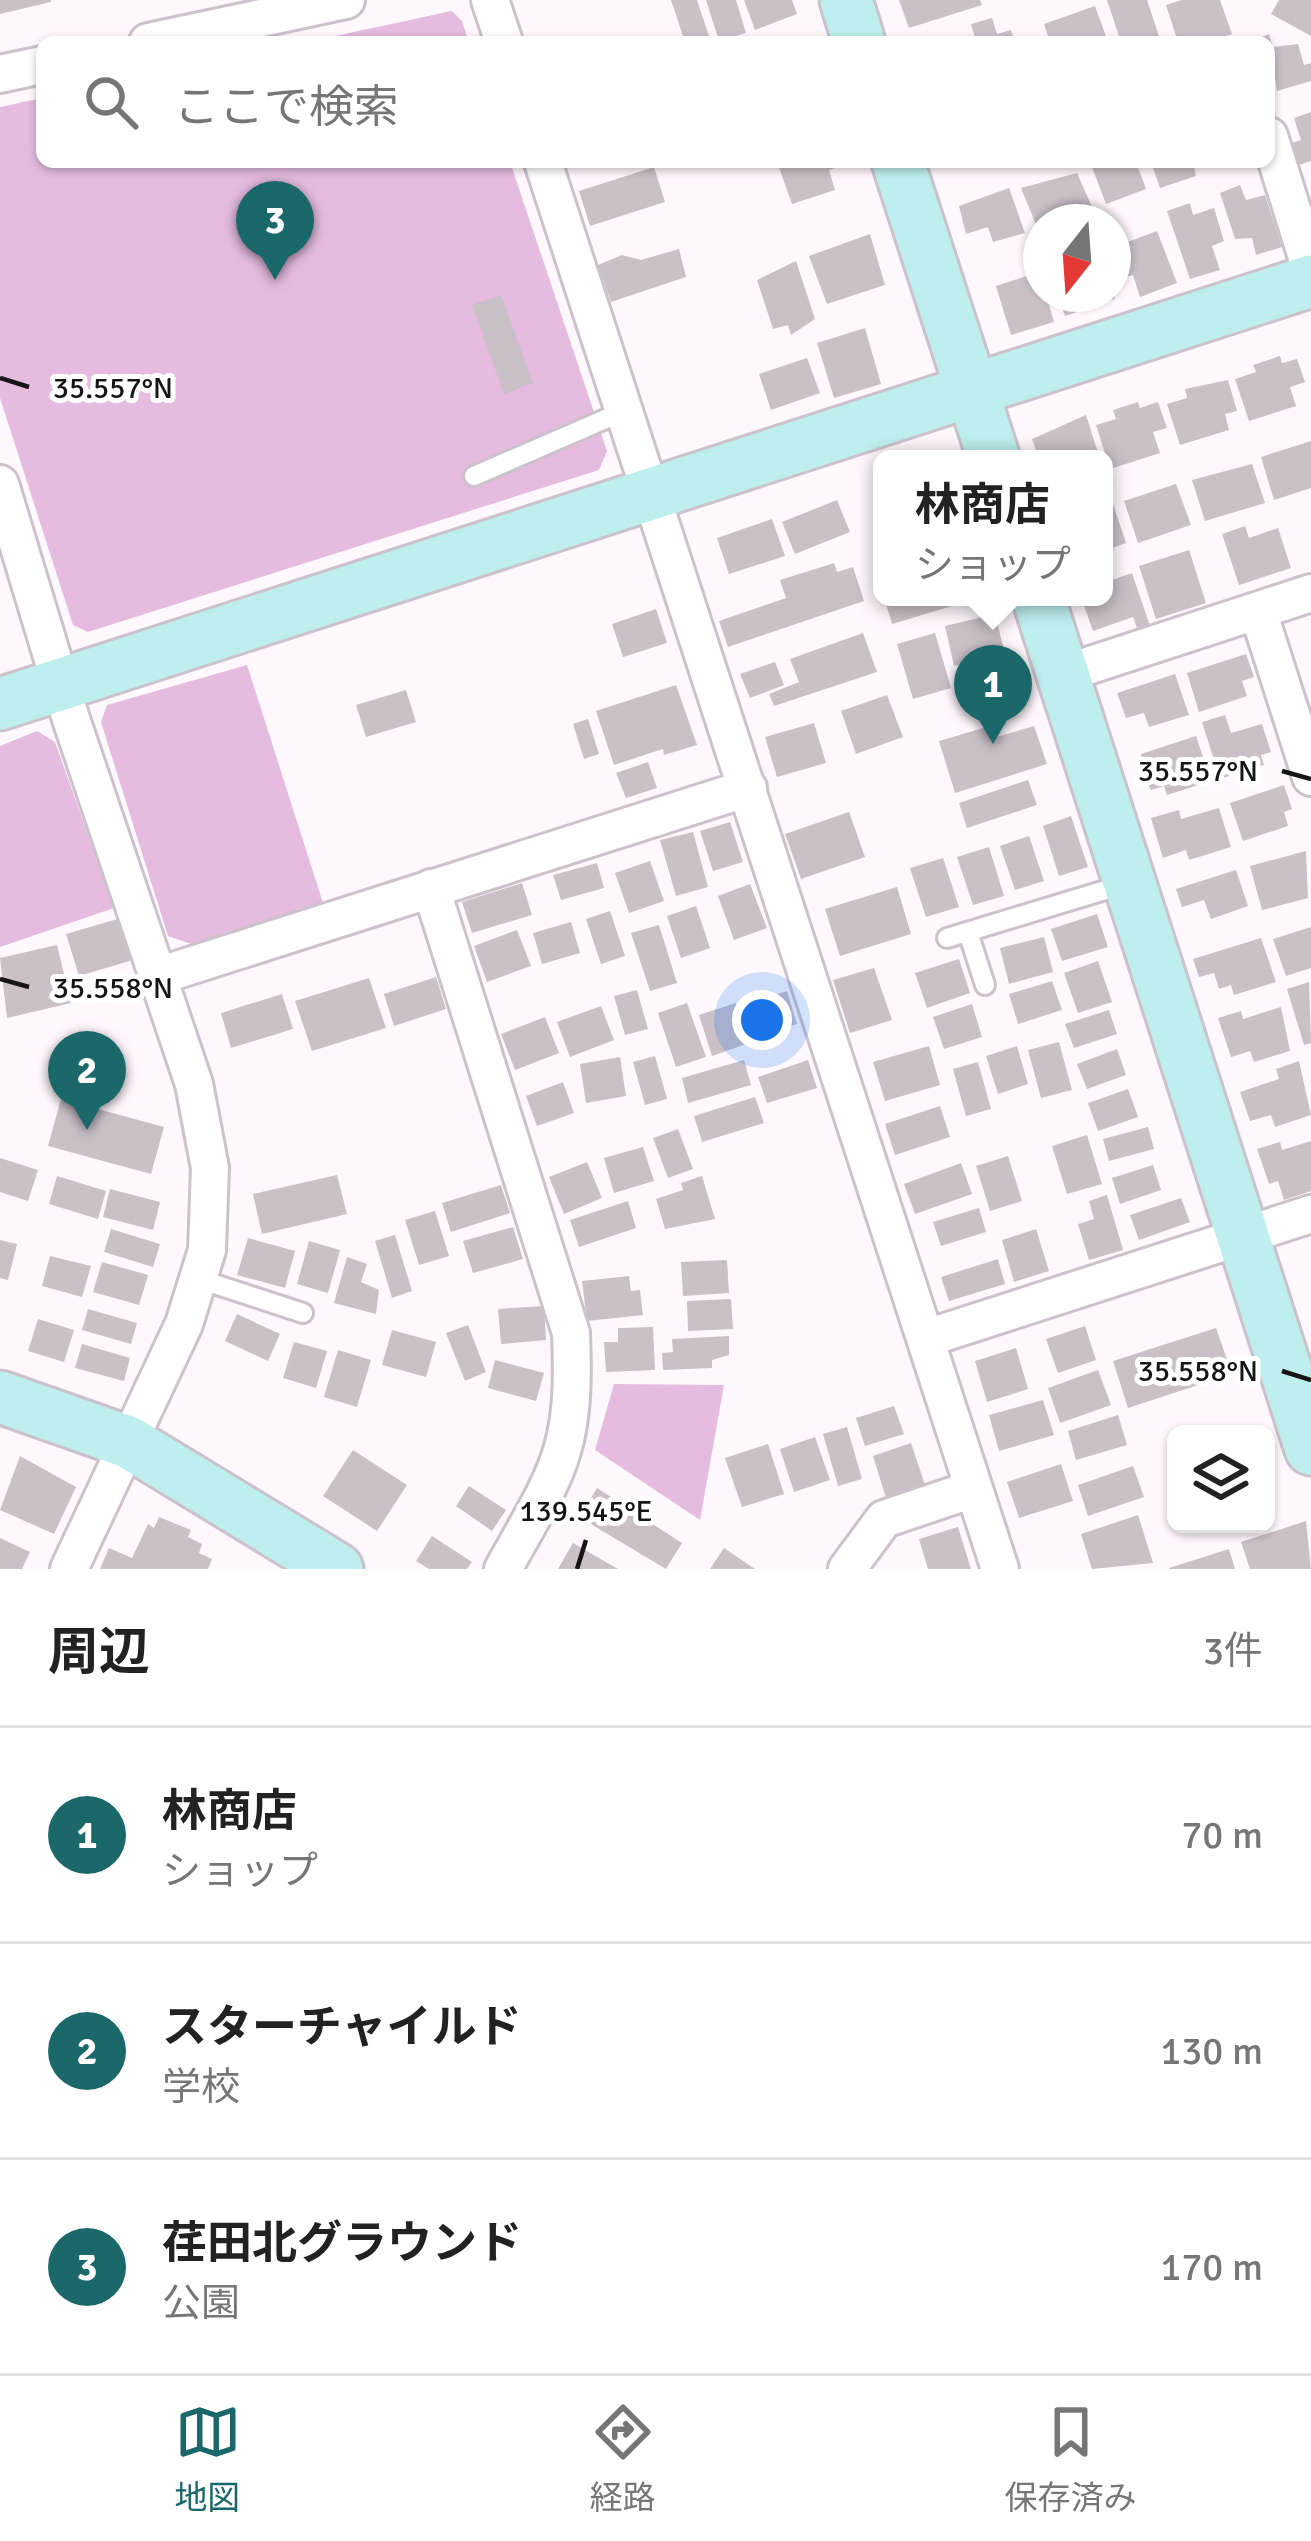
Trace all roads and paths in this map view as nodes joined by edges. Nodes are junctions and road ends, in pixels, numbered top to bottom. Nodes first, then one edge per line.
1 (346, 0) edge
2 (490, 0) edge
3 (846, 0) edge
4 (176, 36) edge
5 (502, 36) edge
6 (858, 36) edge
7 (36, 65) edge
8 (0, 74) edge
9 (1275, 155) edge
10 (545, 168) edge
11 (902, 168) edge
12 (1311, 270) edge
13 (1311, 281) edge
14 (972, 391) junction
15 (624, 412) junction
16 (991, 450) edge
17 (473, 476) dead end
18 (0, 484) edge
19 (652, 494) junction
20 (1311, 593) edge
21 (1041, 606) edge
22 (1258, 611) junction
23 (1063, 674) junction
24 (62, 684) junction
25 (0, 704) edge
26 (1311, 777) edge
27 (748, 788) junction
28 (1129, 882) junction
29 (431, 888) junction
30 (968, 932) junction
31 (947, 938) dead end
32 (158, 976) junction
33 (985, 985) dead end
34 (1311, 1214) edge
35 (1243, 1236) junction
36 (200, 1279) junction
37 (303, 1313) dead end
38 (927, 1338) junction
39 (0, 1397) edge
40 (128, 1442) junction
41 (1311, 1449) edge
42 (974, 1490) junction
43 (69, 1569) edge
44 (337, 1569) edge
45 (503, 1569) edge
46 (847, 1569) edge
47 (1000, 1569) edge

1 - 4 street
2 - 5 street
3 - 6 street
7 - 8 street
9 - 12 street
10 - 15 street
11 - 14 street
13 - 14 street
14 - 16 street
14 - 19 street
15 - 17 lane
15 - 19 street
18 - 24 street
19 - 24 street
19 - 27 street
20 - 22 street
21 - 23 street
22 - 23 street
22 - 26 street
23 - 28 street
24 - 25 street
24 - 32 street
27 - 29 street
27 - 38 street
28 - 30 lane
28 - 35 street
29 - 32 street
29 - 45 street
30 - 31 lane
30 - 33 lane
32 - 36 street
34 - 35 street
35 - 38 street
35 - 41 street
36 - 37 lane
36 - 40 street
38 - 42 street
39 - 40 street
40 - 43 street
40 - 44 street
42 - 46 street
42 - 47 street

